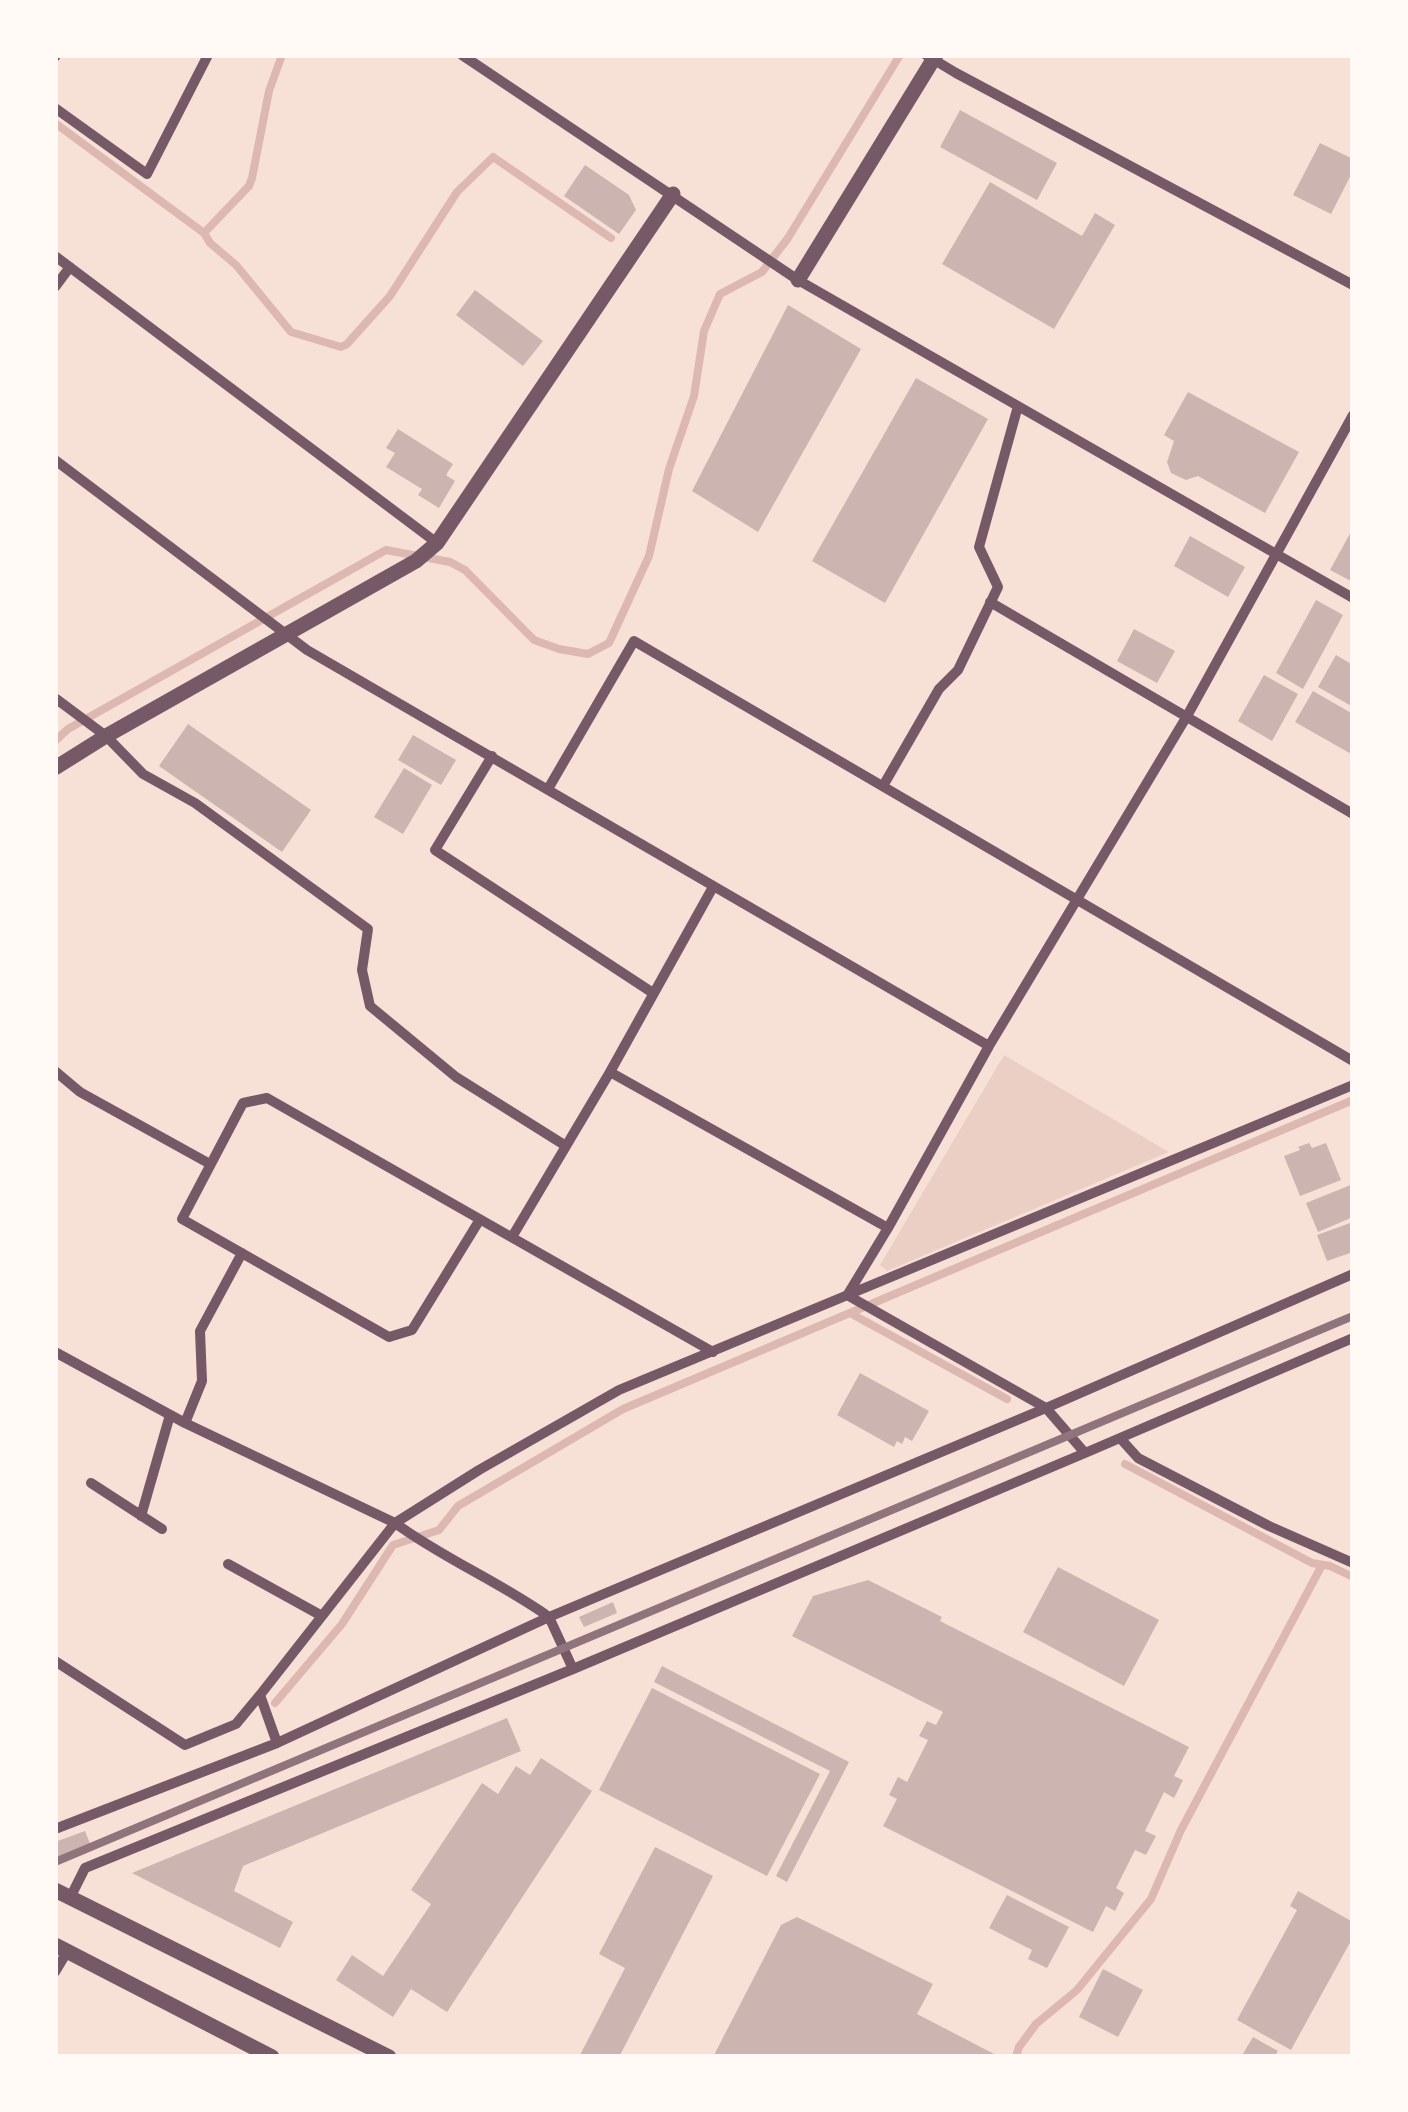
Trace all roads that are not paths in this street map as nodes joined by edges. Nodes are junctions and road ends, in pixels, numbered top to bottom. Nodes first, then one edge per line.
1 (208, 55) edge
2 (462, 55) edge
3 (932, 56) edge
4 (55, 108) edge
5 (672, 194) junction
6 (55, 256) edge
7 (70, 267) junction
8 (798, 280) junction
9 (1353, 286) edge
10 (55, 287) edge
11 (1018, 406) junction
12 (1353, 415) edge
13 (55, 460) edge
14 (426, 552) junction
15 (1276, 553) junction
16 (1353, 598) edge
17 (990, 602) junction
18 (285, 635) junction
19 (55, 698) edge
20 (1187, 716) junction
21 (106, 736) junction
22 (492, 756) junction
23 (55, 768) edge
24 (883, 786) junction
25 (548, 789) junction
26 (1353, 814) edge
27 (713, 886) junction
28 (1078, 898) junction
29 (653, 994) junction
30 (989, 1046) junction
31 (1353, 1061) edge
32 (55, 1071) edge
33 (610, 1072) junction
34 (1353, 1085) edge
35 (566, 1146) junction
36 (210, 1164) junction
37 (479, 1221) junction
38 (888, 1228) junction
39 (512, 1238) junction
40 (242, 1253) junction
41 (1353, 1274) edge
42 (847, 1295) junction
43 (1353, 1338) edge
44 (55, 1352) edge
45 (713, 1352) junction
46 (1046, 1408) junction
47 (170, 1415) junction
48 (184, 1423) junction
49 (1120, 1438) junction
50 (1085, 1453) junction
51 (90, 1482) dead end
52 (141, 1516) junction
53 (396, 1523) junction
54 (162, 1529) dead end
55 (1353, 1563) edge
56 (228, 1564) dead end
57 (322, 1616) junction
58 (549, 1617) junction
59 (55, 1661) edge
60 (573, 1669) junction
61 (260, 1695) junction
62 (277, 1742) junction
63 (55, 1829) edge
64 (63, 1894) edge
65 (61, 1949) edge
66 (55, 1972) edge
67 (272, 2057) edge
68 (389, 2057) edge

1 - 4 street
2 - 5 street
3 - 8 street
3 - 9 street
5 - 8 street
5 - 14 street
6 - 7 street
7 - 10 street
7 - 14 street
8 - 11 street
11 - 15 street
11 - 17 street
12 - 15 street
13 - 18 street
14 - 18 street
15 - 16 street
15 - 20 street
17 - 20 street
17 - 24 street
18 - 21 street
18 - 22 street
19 - 21 street
20 - 26 street
20 - 28 street
21 - 23 street
21 - 35 street
22 - 25 street
22 - 29 street
24 - 25 street
24 - 28 street
25 - 27 street
27 - 29 street
27 - 30 street
28 - 30 street
28 - 31 street
29 - 33 street
30 - 38 street
32 - 36 street
33 - 35 street
33 - 38 street
34 - 42 street
35 - 39 street
36 - 37 street
36 - 40 street
37 - 39 street
37 - 40 street
38 - 42 street
39 - 45 street
40 - 48 street
41 - 46 street
42 - 45 street
42 - 46 street
43 - 49 street
44 - 47 street
45 - 53 street
46 - 50 street
46 - 58 street
47 - 48 street
47 - 52 street
48 - 53 street
49 - 50 street
49 - 55 street
50 - 60 street
51 - 52 street
52 - 54 street
53 - 57 street
53 - 58 street
56 - 57 street
57 - 61 street
58 - 60 street
58 - 62 street
59 - 61 street
60 - 64 street
61 - 62 street
62 - 63 street
64 - 68 street
65 - 66 street
65 - 67 street

